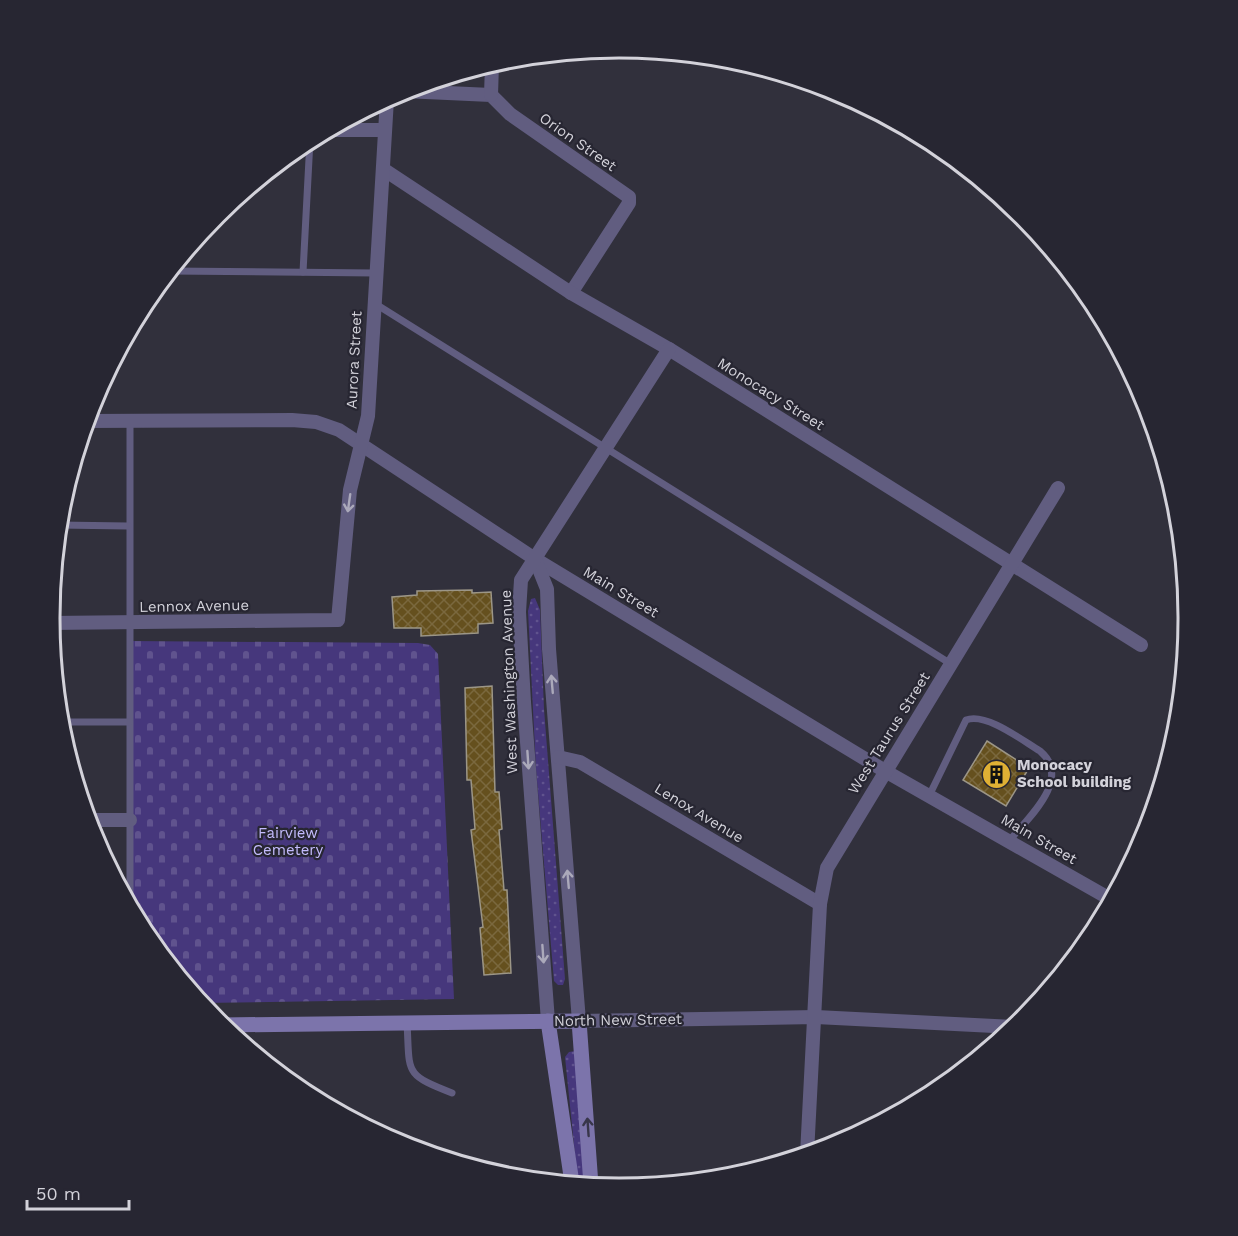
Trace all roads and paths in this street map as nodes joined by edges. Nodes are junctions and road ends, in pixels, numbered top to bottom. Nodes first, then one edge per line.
1 (492, 74) edge
2 (428, 92) edge
3 (491, 95) junction
4 (386, 109) edge
5 (345, 130) edge
6 (385, 130) junction
7 (309, 152) edge
8 (383, 170) junction
9 (180, 271) edge
10 (303, 272) junction
11 (375, 273) junction
12 (571, 292) junction
13 (374, 303) junction
14 (669, 349) junction
15 (96, 421) edge
16 (130, 421) junction
17 (360, 445) junction
18 (606, 447) junction
19 (1058, 488) dead end
20 (67, 525) edge
21 (128, 526) junction
22 (535, 559) junction
23 (1012, 563) junction
24 (339, 620) joint
25 (60, 623) edge
26 (129, 623) junction
27 (1141, 645) dead end
28 (951, 664) junction
29 (69, 722) edge
30 (129, 722) junction
31 (558, 757) junction
32 (885, 771) junction
33 (929, 795) junction
34 (97, 820) edge
35 (130, 820) junction
36 (1009, 841) junction
37 (130, 890) edge
38 (1105, 896) edge
39 (820, 904) junction
40 (816, 1017) junction
41 (548, 1021) junction
42 (579, 1021) junction
43 (407, 1023) junction
44 (237, 1027) edge
45 (1001, 1027) edge
46 (452, 1093) dead end
47 (808, 1145) edge
48 (571, 1175) edge
49 (590, 1176) edge

1 - 3 street
2 - 3 street
3 - 12 street, Orion Street
4 - 6 street, Aurora Street
5 - 6 street
6 - 8 street, Aurora Street
7 - 10 lane
8 - 11 street, Aurora Street
8 - 12 street, Monocacy Street
9 - 10 lane
10 - 11 lane
11 - 13 street, Aurora Street
12 - 14 street, Monocacy Street
13 - 17 street, Aurora Street
13 - 18 lane
14 - 18 street, West Washington Avenue
14 - 23 street, Monocacy Street
15 - 16 street, Main Street
16 - 17 street, Main Street
16 - 21 lane
17 - 22 street, Main Street
17 -> 24 street, Aurora Street
18 - 22 street, West Washington Avenue
18 - 28 lane
19 - 23 street, West Taurus Street
20 - 21 lane
21 - 26 lane
31 -> 22 street
22 - 32 street, Main Street
22 -> 41 street, West Washington Avenue
23 - 27 street, Monocacy Street
23 - 28 street, West Taurus Street
24 - 26 street, Lennox Avenue
25 - 26 street, Lennox Avenue
26 - 30 lane
28 - 32 street, West Taurus Street
29 - 30 lane
30 - 35 lane
31 - 39 street, Lenox Avenue
42 -> 31 street
32 - 33 street, Main Street
32 - 39 street, West Taurus Street
33 - 36 street, Main Street
33 - 36 lane
34 - 35 street
35 - 37 lane
36 - 38 street, Main Street
39 - 40 street, West Taurus Street
40 - 42 street, North New Street
40 - 45 street, North New Street
40 - 47 street, West Taurus Street
41 - 42 street, North New Street
41 - 43 street, North New Street
41 - 48 street
49 -> 42 street
43 - 44 street, North New Street
43 - 46 lane

